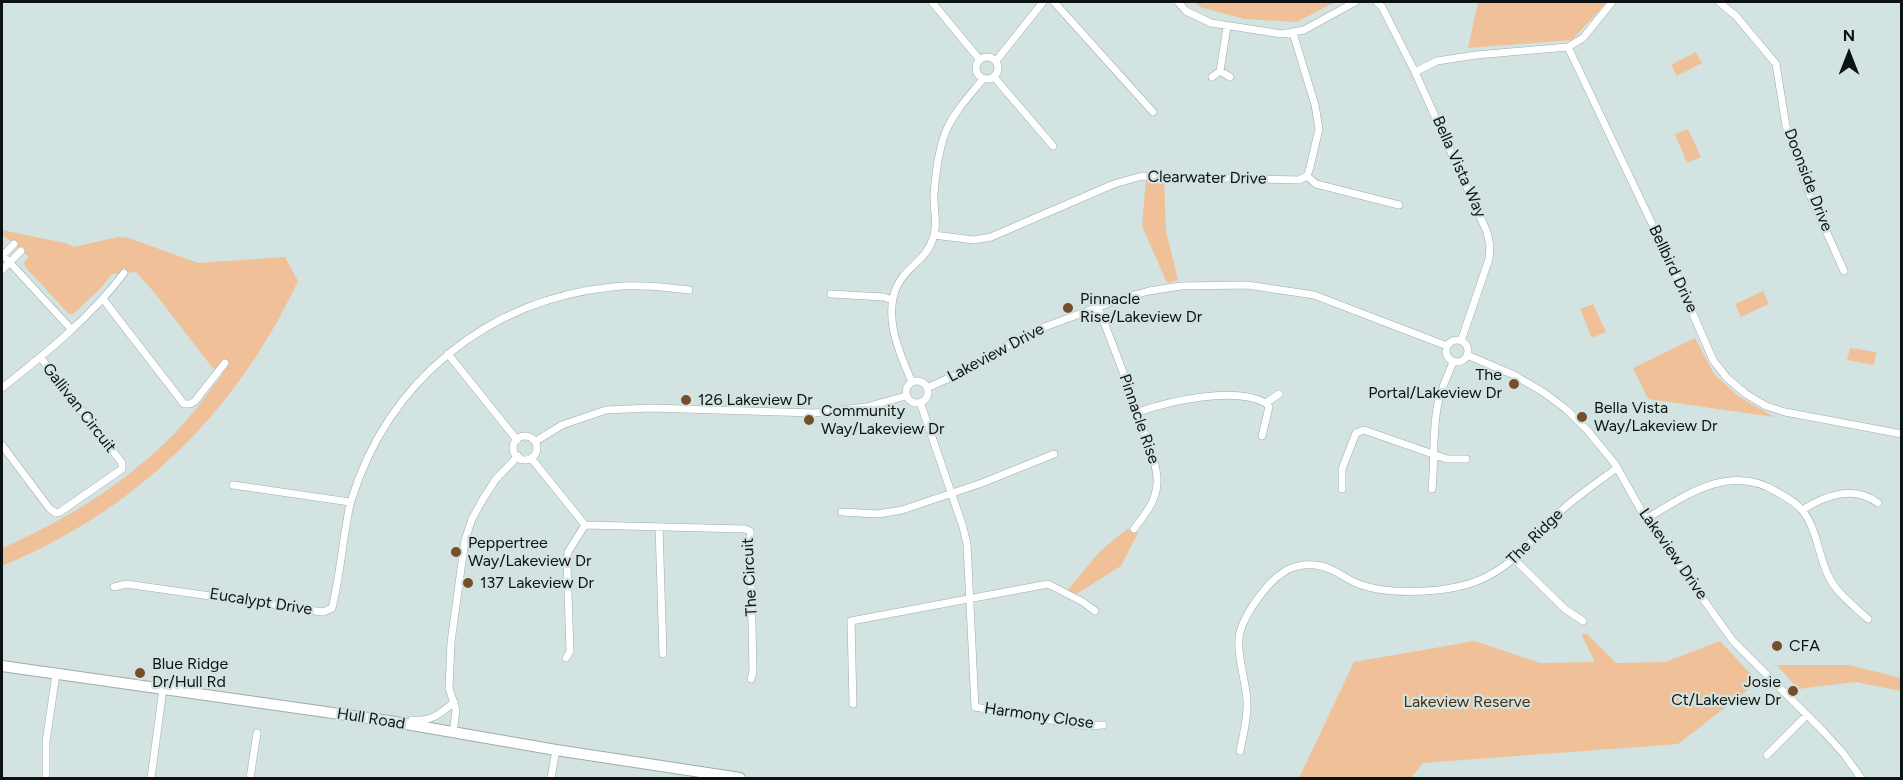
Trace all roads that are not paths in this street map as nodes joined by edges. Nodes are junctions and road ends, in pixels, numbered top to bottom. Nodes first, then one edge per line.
1 (932, 2) edge
2 (1043, 2) edge
3 (1054, 2) edge
4 (1178, 2) edge
5 (1355, 2) edge
6 (1377, 2) edge
7 (1612, 2) edge
8 (1719, 2) edge
9 (1227, 27) junction
10 (1293, 33) junction
11 (1568, 47) junction
12 (980, 60) junction
13 (996, 62) junction
14 (1220, 71) junction
15 (1415, 72) junction
16 (994, 77) junction
17 (1212, 77) dead end
18 (1230, 77) dead end
19 (983, 79) junction
20 (1153, 111) dead end
21 (1053, 146) dead end
22 (1307, 176) junction
23 (1399, 205) dead end
24 (934, 235) junction
25 (14, 244) dead end
26 (21, 251) dead end
27 (2, 255) edge
28 (10, 262) junction
29 (2, 270) edge
30 (1844, 271) dead end
31 (124, 273) dead end
32 (689, 290) dead end
33 (831, 294) dead end
34 (103, 299) junction
35 (892, 300) junction
36 (1098, 307) junction
37 (71, 329) junction
38 (1461, 341) junction
39 (1447, 346) junction
40 (448, 354) junction
41 (1467, 355) junction
42 (41, 358) junction
43 (1453, 362) junction
44 (225, 363) dead end
45 (912, 382) junction
46 (2, 388) edge
47 (927, 388) junction
48 (1279, 394) dead end
49 (906, 396) junction
50 (920, 402) junction
51 (1266, 403) junction
52 (1137, 412) junction
53 (1902, 434) edge
54 (1262, 436) dead end
55 (516, 440) junction
56 (536, 441) junction
57 (2, 445) edge
58 (1054, 454) dead end
59 (1432, 454) junction
60 (518, 456) junction
61 (531, 458) junction
62 (1466, 459) dead end
63 (1617, 468) junction
64 (233, 485) dead end
65 (1342, 489) dead end
66 (1432, 489) dead end
67 (952, 493) junction
68 (350, 502) junction
69 (1878, 503) dead end
70 (1802, 510) junction
71 (843, 512) dead end
72 (1646, 519) junction
73 (585, 525) junction
74 (659, 527) junction
75 (1134, 529) dead end
76 (1514, 559) junction
77 (114, 587) dead end
78 (969, 598) junction
79 (1095, 611) dead end
80 (1868, 619) dead end
81 (1583, 621) dead end
82 (663, 654) dead end
83 (566, 658) dead end
84 (2, 666) edge
85 (56, 674) junction
86 (751, 679) dead end
87 (163, 689) junction
88 (454, 702) junction
89 (853, 704) dead end
90 (1807, 715) junction
91 (389, 721) junction
92 (1103, 725) dead end
93 (257, 733) dead end
94 (453, 733) junction
95 (556, 750) junction
96 (1240, 751) dead end
97 (1767, 755) dead end
98 (46, 778) edge
99 (151, 778) edge
100 (250, 778) edge
101 (551, 778) edge
102 (740, 778) edge
103 (1861, 778) edge

1 - 12 street
2 - 13 street
3 - 20 street
4 - 9 street
5 - 10 street
6 - 15 street, Bella Vista Way
7 - 11 street
8 - 30 street, Doonside Drive
9 - 10 street
9 - 14 street
10 - 22 street
11 - 15 street
11 - 53 street, Bellbird Drive
12 - 13 street
12 - 19 street
13 - 16 street
14 - 17 street
14 - 18 street
15 - 38 street, Bella Vista Way
16 - 19 street
16 - 21 street
19 - 24 street
22 - 23 street
22 - 24 street, Clearwater Drive
24 - 35 street
25 - 27 street
26 - 28 street
27 - 28 street
28 - 29 street
28 - 37 street
31 - 34 street
32 - 40 street, Eucalypt Drive
33 - 35 street
34 - 37 street
34 - 44 street
35 - 45 street
36 - 39 street, Lakeview Drive
36 - 47 street, Lakeview Drive
36 - 52 street, Pinnacle Rise
37 - 42 street
38 - 39 street
38 - 41 street
39 - 43 street
40 - 55 street
40 - 68 street, Eucalypt Drive
41 - 43 street
41 - 63 street, Lakeview Drive
42 - 46 street
42 - 57 street, Gallivan Circuit
43 - 59 street
45 - 47 street
45 - 49 street
47 - 50 street
48 - 51 street
49 - 50 street
49 - 56 street
50 - 67 street
51 - 52 street
51 - 54 street
52 - 75 street, Pinnacle Rise
55 - 56 street
55 - 60 street
56 - 61 street
58 - 67 street
59 - 62 street
59 - 65 street
59 - 66 street
60 - 61 street
60 - 88 street
61 - 73 street
63 - 72 street, Lakeview Drive
63 - 76 street, The Ridge
64 - 68 street
67 - 71 street
67 - 78 street
68 - 77 street, Eucalypt Drive
69 - 70 street
70 - 72 street
70 - 80 street
72 - 90 street, Lakeview Drive
73 - 74 street, The Circuit
73 - 83 street
74 - 82 street
74 - 86 street, The Circuit
76 - 81 street
76 - 96 street, The Ridge
78 - 79 street
78 - 89 street
78 - 92 street, Harmony Close
84 - 85 main road, Hull Road
85 - 87 main road, Hull Road
85 - 98 street
87 - 91 main road, Hull Road
87 - 99 street
88 - 91 street
88 - 94 street
90 - 97 street
90 - 103 street, Lakeview Drive
91 - 94 main road, Hull Road
93 - 100 street
94 - 95 main road, Hull Road
95 - 101 street
95 - 102 main road, Hull Road

